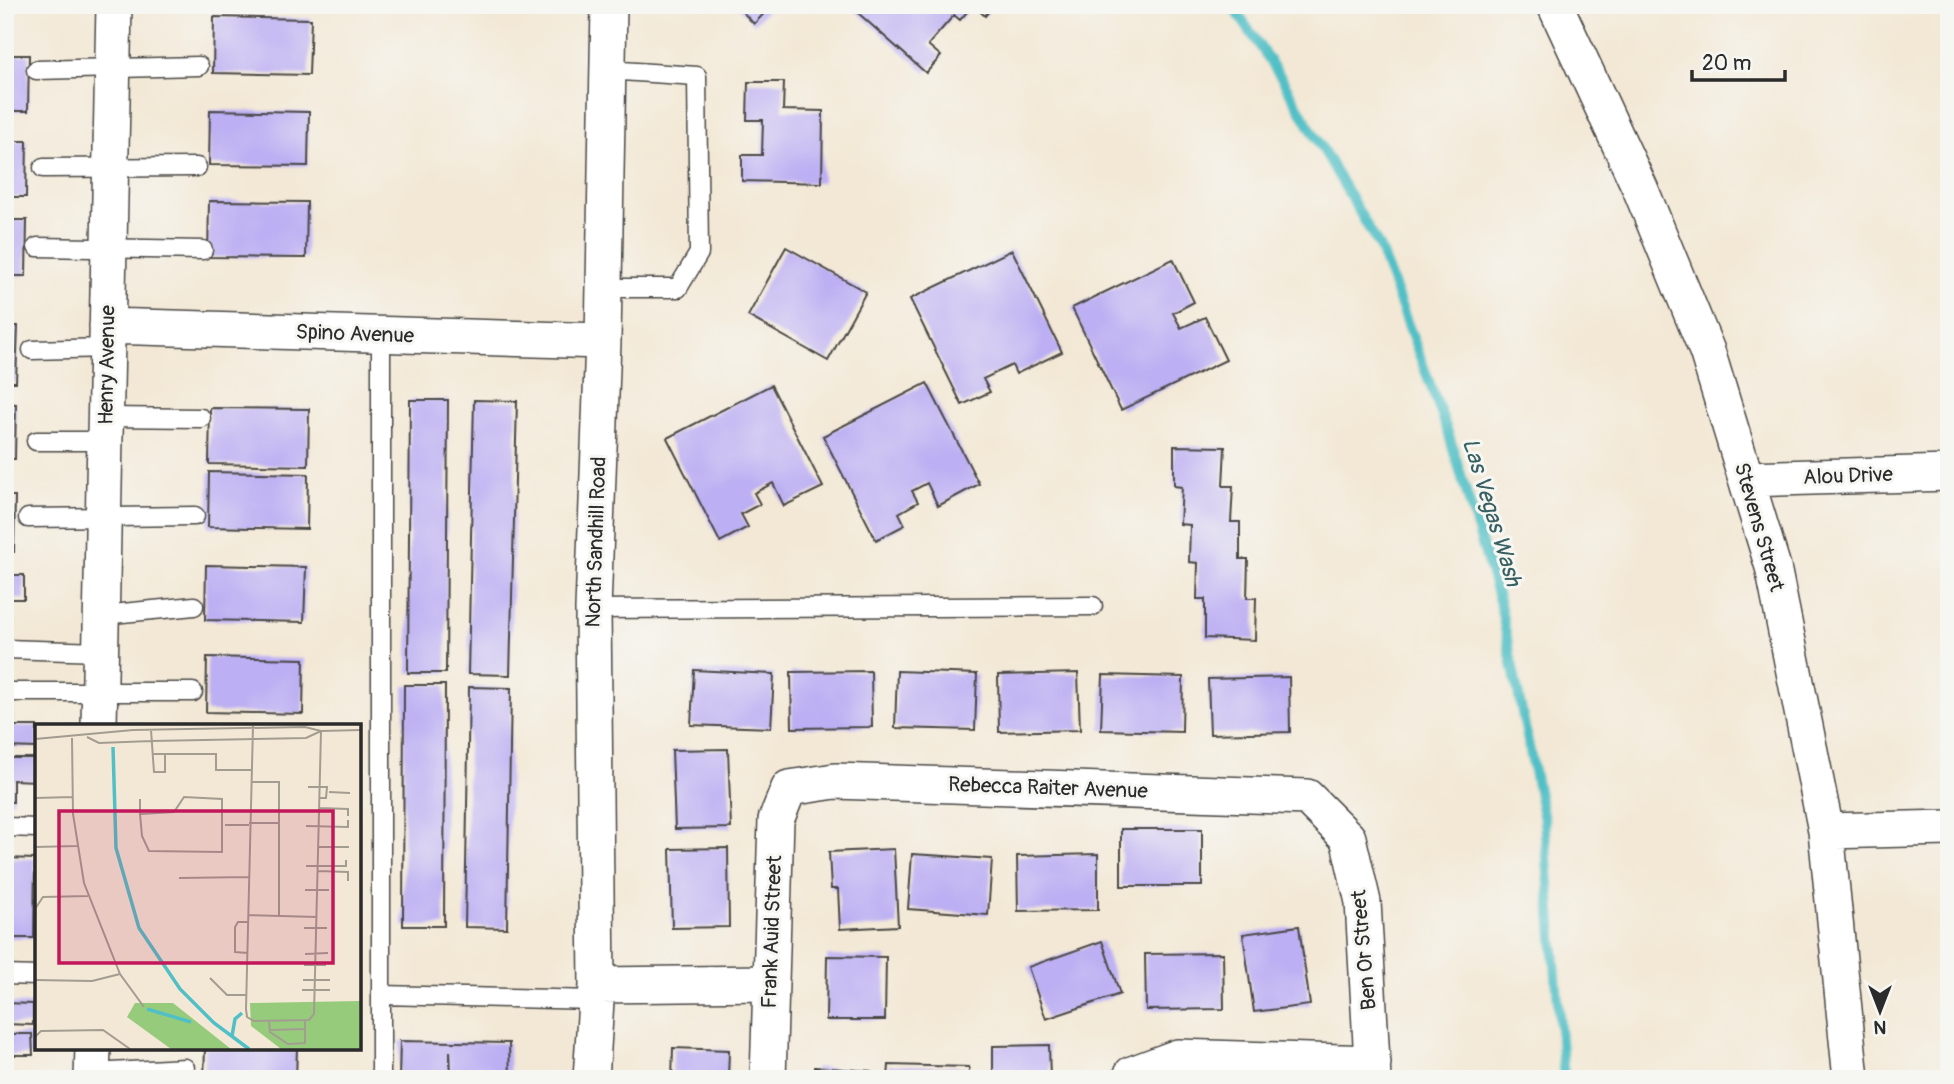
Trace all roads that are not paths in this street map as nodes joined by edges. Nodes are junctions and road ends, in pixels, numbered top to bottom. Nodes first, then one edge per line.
1 (114, 5) edge
2 (609, 5) edge
3 (1555, 5) edge
4 (199, 66) dead end
5 (112, 69) junction
6 (36, 70) dead end
7 (606, 70) junction
8 (197, 167) dead end
9 (43, 168) dead end
10 (110, 169) junction
11 (37, 247) dead end
12 (109, 248) junction
13 (203, 250) dead end
14 (604, 288) junction
15 (381, 334) junction
16 (107, 337) junction
17 (603, 341) junction
18 (32, 350) dead end
19 (201, 418) dead end
20 (105, 429) junction
21 (36, 441) dead end
22 (1949, 474) edge
23 (1747, 479) junction
24 (104, 515) junction
25 (195, 516) dead end
26 (28, 518) dead end
27 (194, 606) dead end
28 (1093, 606) dead end
29 (593, 609) junction
30 (102, 615) junction
31 (5, 649) edge
32 (101, 652) junction
33 (5, 692) edge
34 (193, 692) dead end
35 (100, 708) edge
36 (789, 788) joint
37 (1307, 797) joint
38 (5, 827) edge
39 (35, 828) edge
40 (1949, 828) edge
41 (1826, 831) junction
42 (5, 975) edge
43 (35, 976) edge
44 (769, 983) junction
45 (596, 992) junction
46 (381, 995) junction
47 (92, 1066) edge
48 (185, 1068) dead end
49 (1373, 1071) edge
50 (381, 1079) edge
51 (591, 1079) edge
52 (768, 1079) edge
53 (1131, 1079) edge
54 (1852, 1079) edge

1 - 5 street, Henry Avenue
2 - 7 street, North Sandhill Road
3 - 23 street, Stevens Street
4 - 5 lane
5 - 6 lane
5 - 10 street, Henry Avenue
7 - 14 street, North Sandhill Road
7 - 14 lane
8 - 10 lane
9 - 10 lane
10 - 12 street, Henry Avenue
11 - 12 lane
12 - 13 lane
12 - 16 street, Henry Avenue
14 - 17 street, North Sandhill Road
15 - 16 street, Spino Avenue
15 - 17 street, Spino Avenue
15 - 46 lane
16 - 18 lane
16 - 20 street, Henry Avenue
17 - 29 street, North Sandhill Road
19 - 20 lane
20 - 21 lane
20 - 24 street, Henry Avenue
22 - 23 street, Alou Drive
23 - 41 street, Stevens Street
24 - 25 lane
24 - 26 lane
24 - 30 street, Henry Avenue
27 - 30 lane
28 - 29 lane
29 - 45 street, North Sandhill Road
30 - 32 street, Henry Avenue
31 - 32 lane
32 - 35 street, Henry Avenue
33 - 35 lane
34 - 35 lane
36 - 37 street, Rebecca Raiter Avenue
36 - 44 street, Frank Auid Street
37 - 49 street, Ben Or Street
38 - 39 lane
40 - 41 street
41 - 54 street, Stevens Street
42 - 43 lane
44 - 45 street
44 - 52 street, Frank Auid Street
45 - 46 lane
45 - 51 street, North Sandhill Road
46 - 50 lane
47 - 48 lane
49 - 53 street

